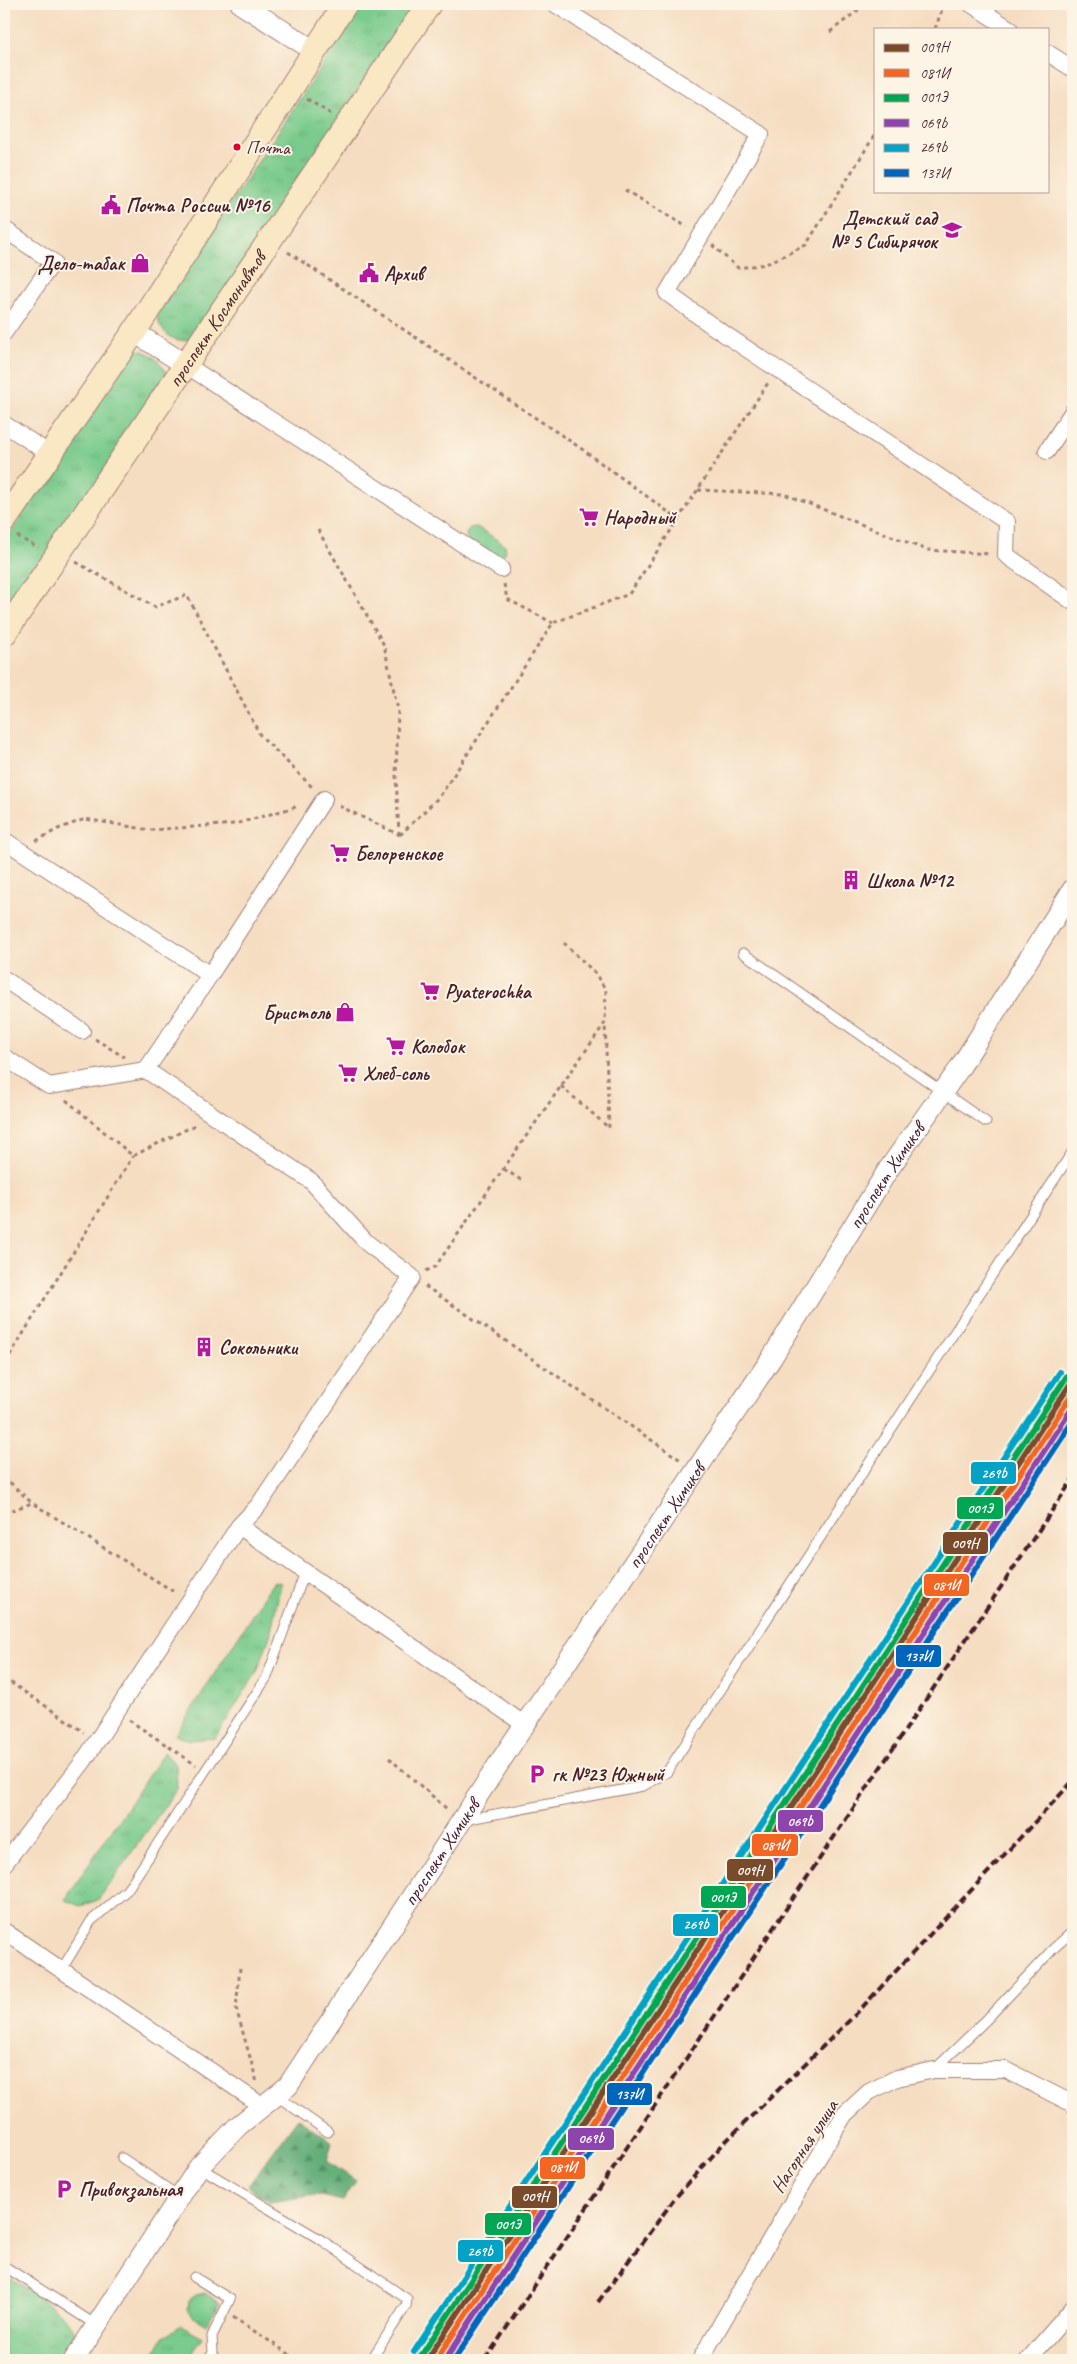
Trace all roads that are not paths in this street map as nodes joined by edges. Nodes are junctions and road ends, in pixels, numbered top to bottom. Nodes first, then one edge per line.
1 (241, 4) edge
2 (345, 4) edge
3 (429, 4) edge
4 (554, 4) edge
5 (971, 4) edge
6 (1008, 28) edge
7 (313, 50) junction
8 (1050, 54) edge
9 (1073, 69) edge
10 (4, 229) edge
11 (134, 332) junction
12 (4, 333) edge
13 (186, 365) junction
14 (1073, 411) edge
15 (4, 424) edge
16 (1046, 451) dead end
17 (50, 454) junction
18 (8, 528) edge
19 (502, 569) road end
20 (1073, 602) edge
21 (4, 634) edge
22 (324, 799) road end
23 (4, 840) edge
24 (1073, 888) edge
25 (743, 953) dead end
26 (210, 975) junction
27 (4, 979) edge
28 (82, 1031) road end
29 (4, 1057) edge
30 (146, 1070) junction
31 (942, 1093) junction
32 (986, 1122) dead end
33 (1073, 1151) edge
34 (239, 1526) junction
35 (305, 1572) junction
36 (525, 1725) junction
37 (461, 1821) junction
38 (4, 1864) edge
39 (4, 1931) edge
40 (1073, 1932) edge
41 (62, 1969) junction
42 (934, 2070) junction
43 (270, 2101) junction
44 (1073, 2104) edge
45 (328, 2132) dead end
46 (122, 2158) dead end
47 (199, 2167) junction
48 (180, 2198) junction
49 (4, 2266) edge
50 (194, 2277) dead end
51 (1073, 2308) edge
52 (96, 2325) junction
53 (74, 2360) edge
54 (208, 2360) edge
55 (371, 2360) edge
56 (700, 2360) edge
57 (1028, 2360) edge

1 - 7 street
2 - 7 main road
3 - 13 main road, проспект Космонавтов
4 - 20 street
5 - 6 street
7 - 11 main road
8 - 9 street
10 - 12 street
11 - 13 street
11 - 17 main road
13 - 19 street
13 - 21 main road, проспект Космонавтов
14 - 16 street
15 - 17 street
17 - 18 main road
22 - 26 street
23 - 26 street
24 - 31 street, проспект Химиков
25 - 31 lane
26 - 30 street
27 - 28 street
29 - 30 street
30 - 34 street
31 - 32 lane
31 - 36 street, проспект Химиков
33 - 37 lane
34 - 35 street
34 - 38 street
35 - 36 street
35 - 41 lane
36 - 37 street, проспект Химиков
37 - 43 street, проспект Химиков
39 - 41 street
40 - 42 lane
41 - 43 street
42 - 44 street, Нагорная улица
42 - 56 street, Нагорная улица
43 - 45 lane
43 - 47 street, проспект Химиков
46 - 48 lane
47 - 48 street, проспект Химиков
47 - 55 lane
48 - 52 street, проспект Химиков
49 - 52 lane
50 - 54 lane
51 - 57 street
52 - 53 street, проспект Химиков

